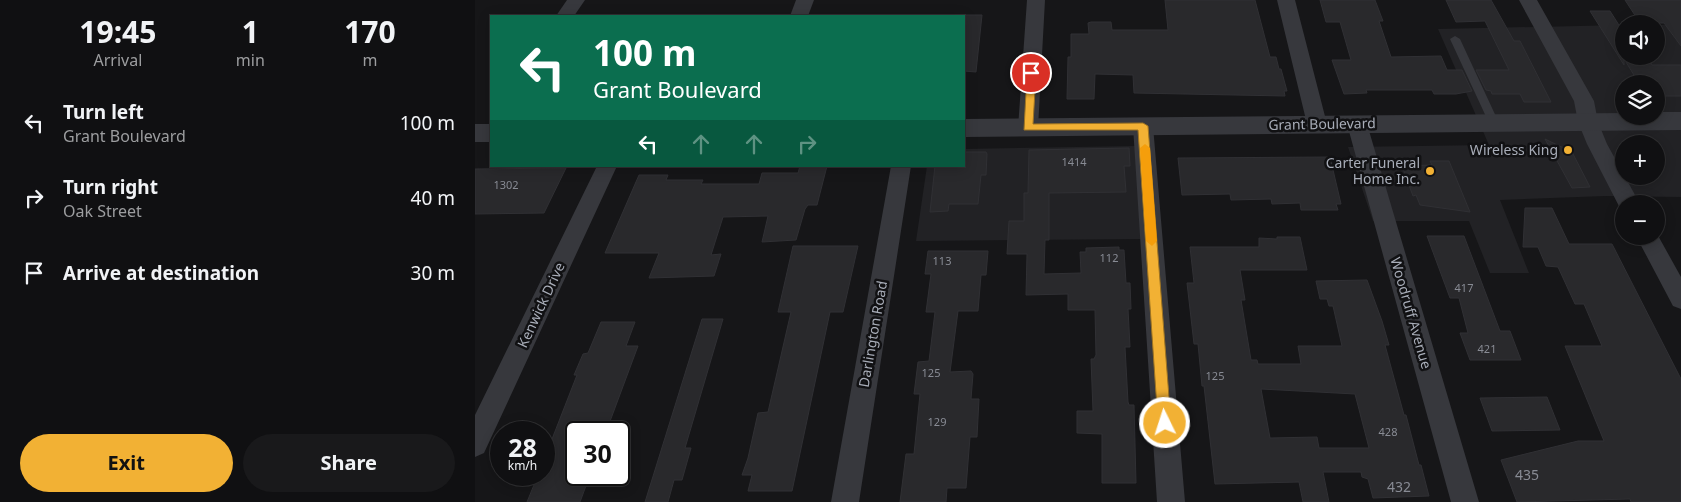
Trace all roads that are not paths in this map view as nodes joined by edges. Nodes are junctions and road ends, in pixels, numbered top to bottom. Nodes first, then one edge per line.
1 (575, 0) edge
2 (805, 0) edge
3 (1036, 0) edge
4 (1286, 0) edge
5 (1528, 0) edge
6 (566, 15) edge
7 (799, 15) edge
8 (1455, 39) dead end
9 (1681, 120) edge
10 (1588, 122) junction
11 (1494, 123) junction
12 (1317, 124) junction
13 (1357, 124) junction
14 (1143, 126) junction
15 (965, 128) edge
16 (1028, 128) junction
17 (475, 133) edge
18 (490, 133) edge
19 (607, 167) edge
20 (901, 167) edge
21 (1624, 195) edge
22 (1652, 245) edge
23 (1681, 298) edge
24 (475, 444) edge
25 (845, 502) edge
26 (1171, 502) edge
27 (1465, 502) edge

1 - 6 street
2 - 7 street
3 - 16 street
4 - 12 street
5 - 10 street
8 - 11 lane
9 - 10 street, Grant Boulevard
10 - 11 street, Grant Boulevard
10 - 21 street
11 - 13 street, Grant Boulevard
12 - 13 street, Grant Boulevard
12 - 14 street, Grant Boulevard
13 - 27 street, Woodruff Avenue
14 - 16 street, Grant Boulevard
14 - 26 street
15 - 16 street, Grant Boulevard
17 - 18 street
19 - 24 street, Kenwick Drive
20 - 25 street, Darlington Road
22 - 23 street

